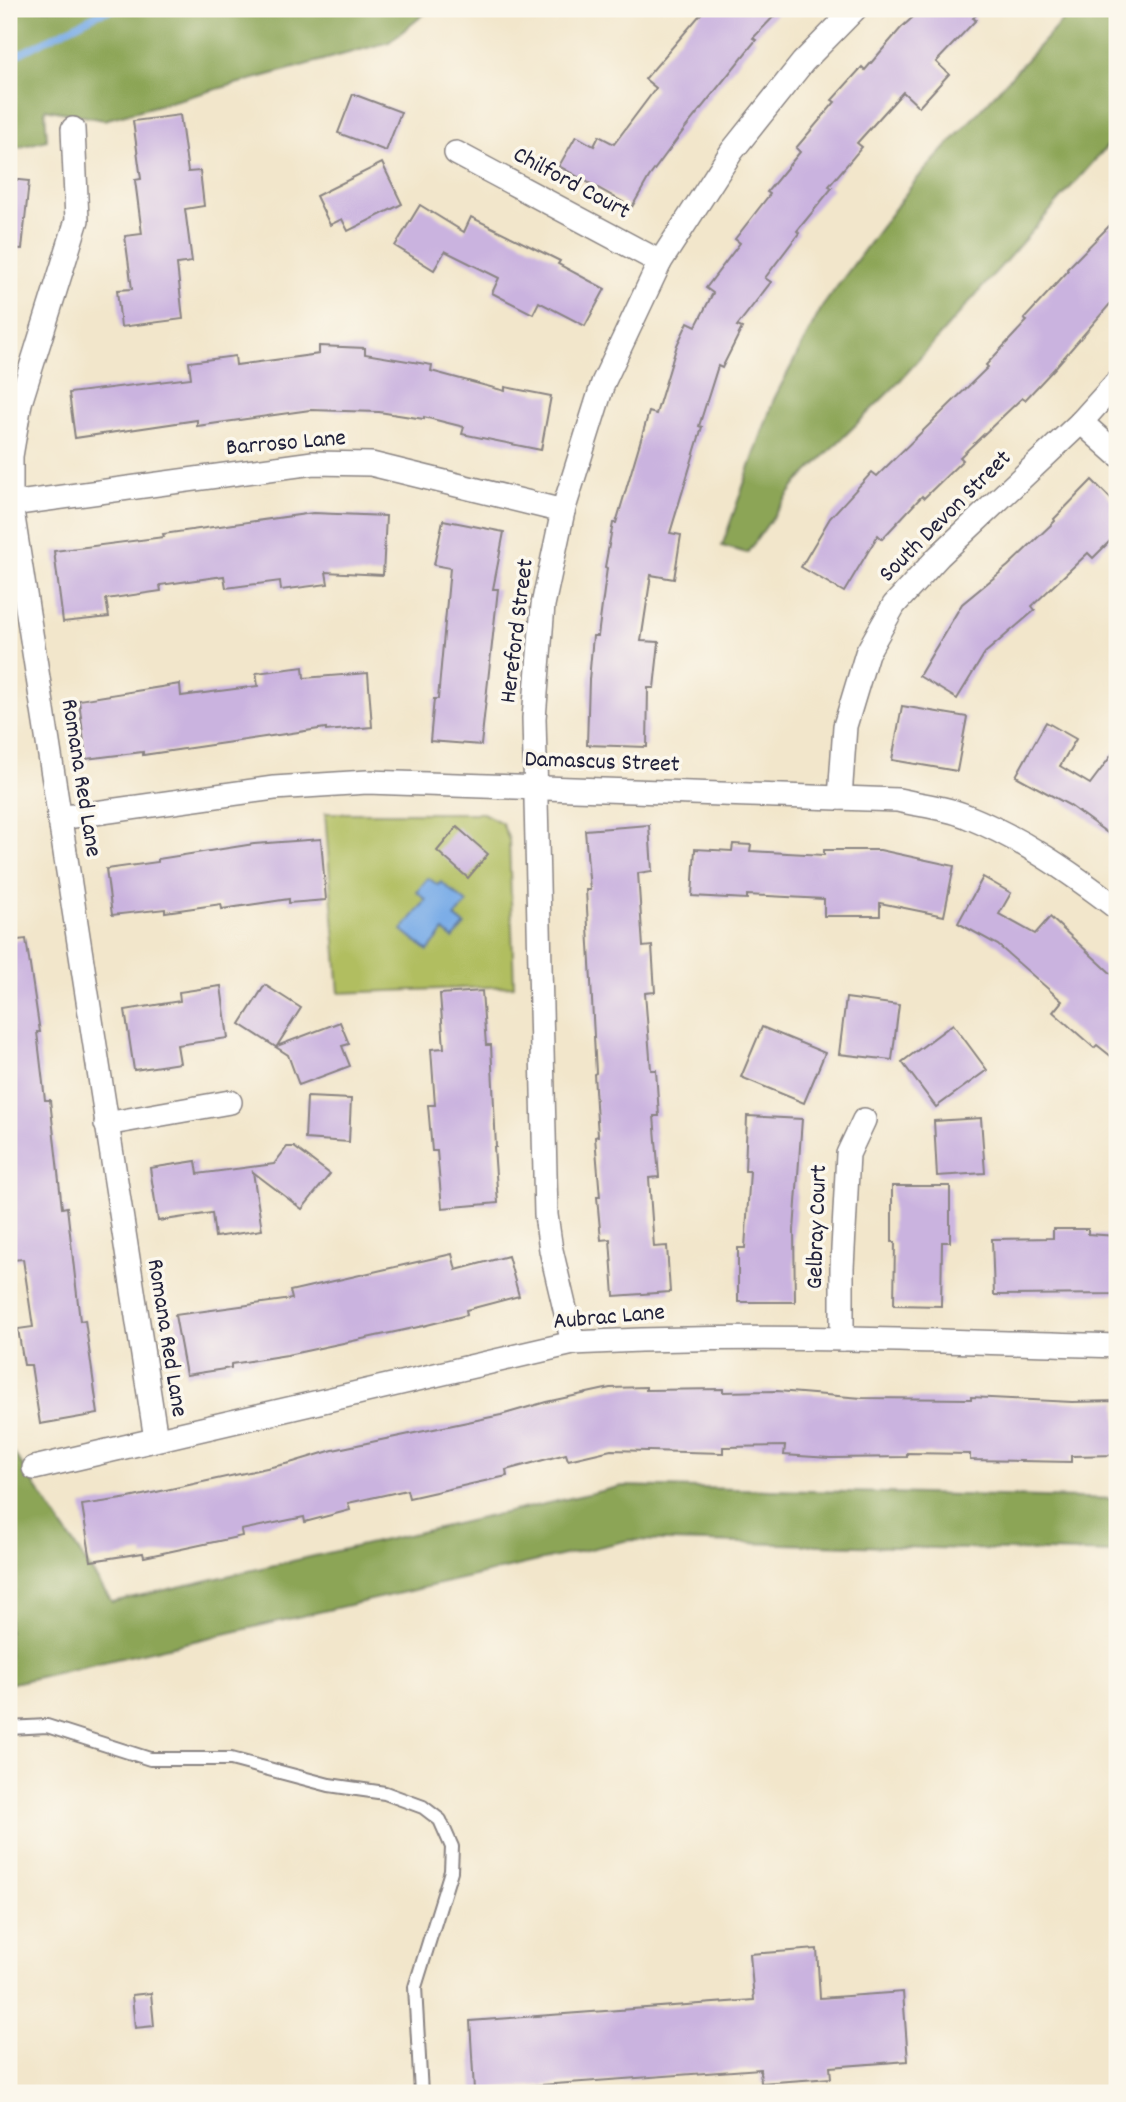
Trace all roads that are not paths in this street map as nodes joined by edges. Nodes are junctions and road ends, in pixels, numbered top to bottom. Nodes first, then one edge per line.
1 (855, 9) edge
2 (73, 129) dead end
3 (456, 153) dead end
4 (660, 262) junction
5 (1117, 382) edge
6 (1081, 422) junction
7 (1117, 454) edge
8 (11, 504) junction
9 (562, 510) junction
10 (535, 786) junction
11 (840, 798) junction
12 (59, 818) junction
13 (1117, 908) edge
14 (230, 1102) dead end
15 (864, 1120) dead end
16 (106, 1124) junction
17 (842, 1339) junction
18 (573, 1343) junction
19 (1117, 1346) edge
20 (156, 1439) junction
21 (34, 1468) dead end
22 (9, 1728) edge
23 (421, 2093) edge

1 - 4 street, Hereford Street
2 - 8 street, Romana Red Lane
3 - 4 street, Chilford Court
4 - 9 street, Hereford Street
5 - 6 street, South Devon Street
6 - 7 street
6 - 11 street, South Devon Street
8 - 9 street, Barroso Lane
8 - 12 street, Romana Red Lane
9 - 10 street, Hereford Street
10 - 11 street, Damascus Street
10 - 12 street, Damascus Street
10 - 18 street, Hereford Street
11 - 13 street, Damascus Street
12 - 16 street, Romana Red Lane
14 - 16 street
15 - 17 street, Gelbray Court
16 - 20 street, Romana Red Lane
17 - 18 street, Aubrac Lane
17 - 19 street, Aubrac Lane
18 - 20 street, Aubrac Lane
20 - 21 street, Aubrac Lane
22 - 23 lane

